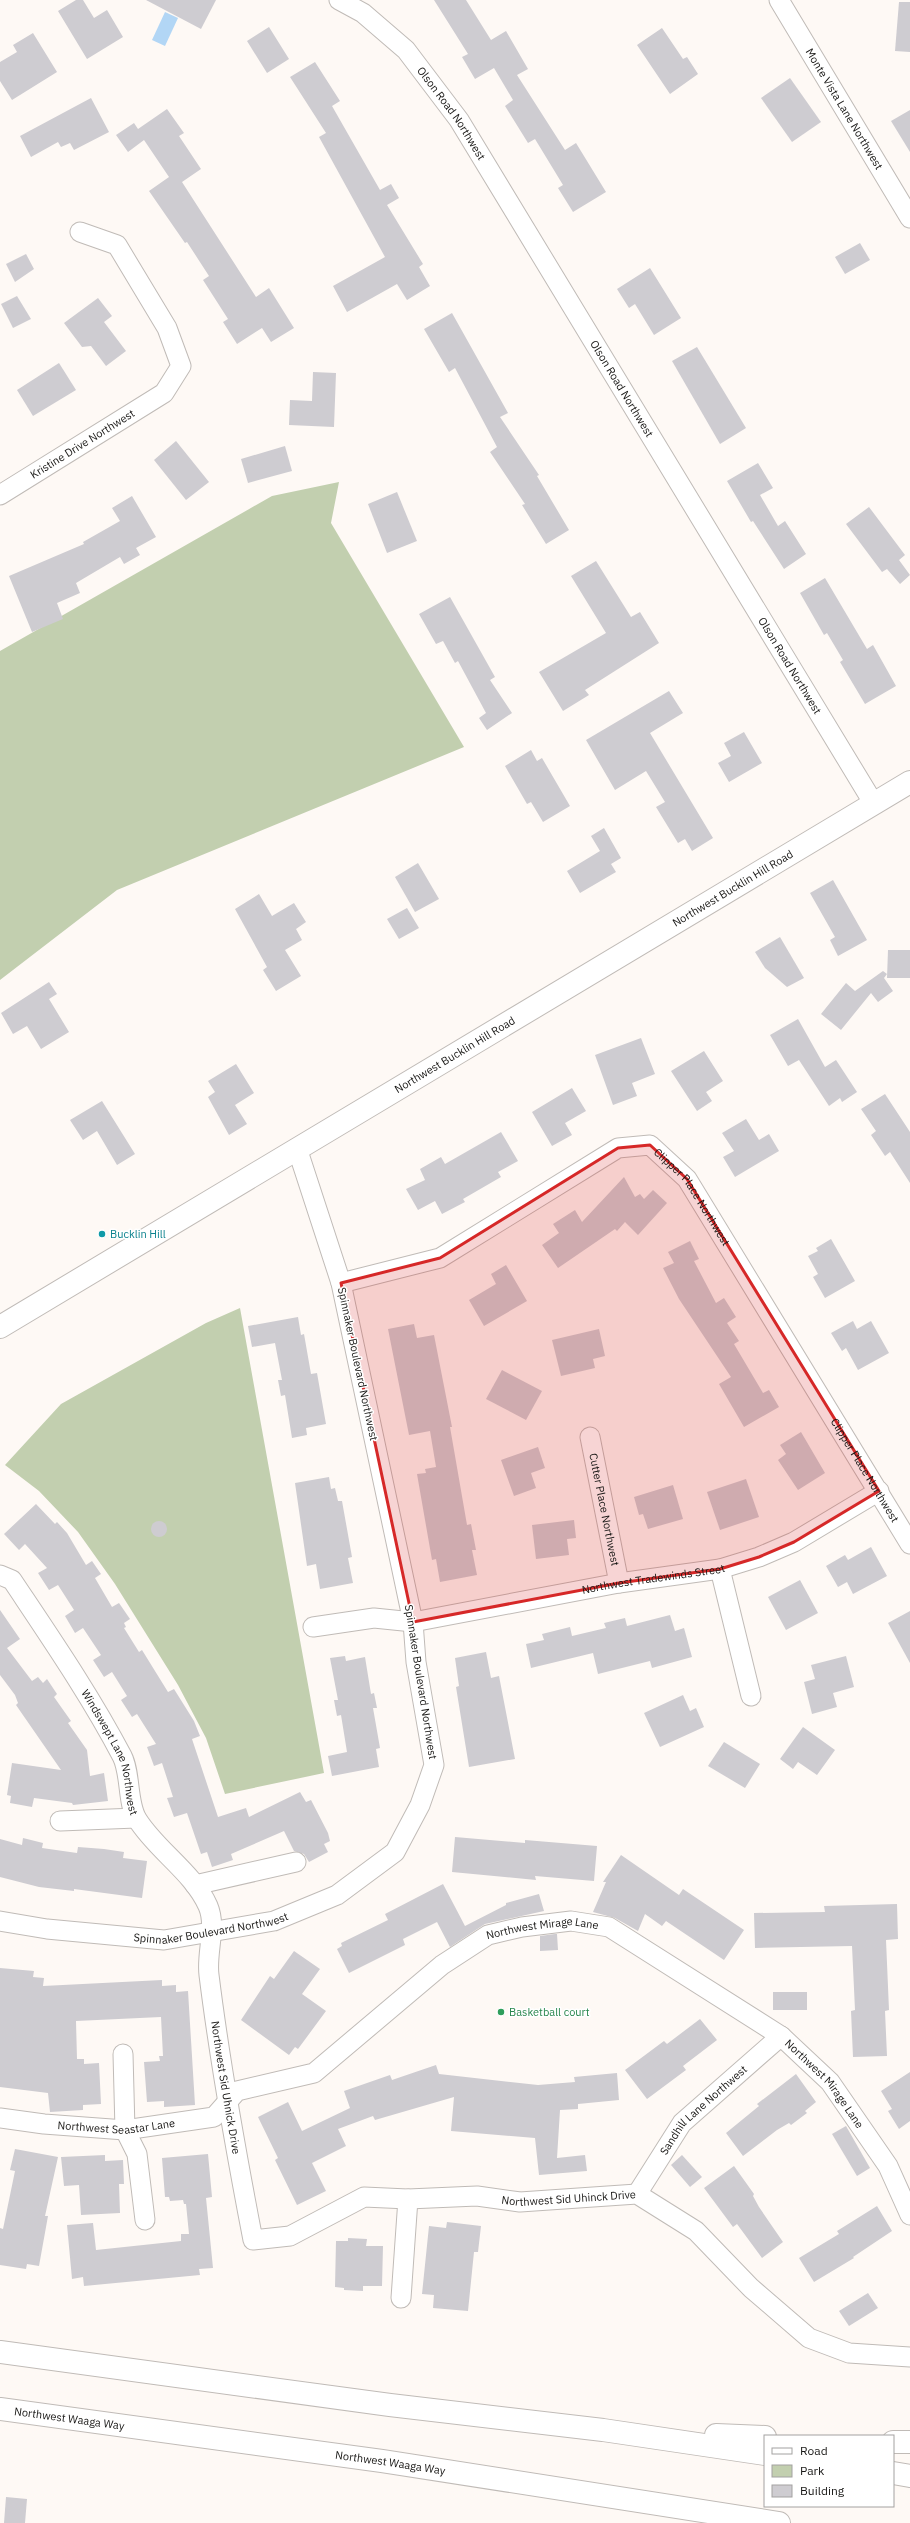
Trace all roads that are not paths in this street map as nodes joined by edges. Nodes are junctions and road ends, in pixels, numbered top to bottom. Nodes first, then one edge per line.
1 (339, 0) edge
2 (779, 0) edge
3 (910, 218) edge
4 (80, 232) dead end
5 (0, 495) edge
6 (910, 782) edge
7 (874, 804) junction
8 (297, 1148) junction
9 (341, 1283) junction
10 (0, 1327) edge
11 (590, 1437) dead end
12 (878, 1491) junction
13 (910, 1544) edge
14 (720, 1569) junction
15 (0, 1575) edge
16 (619, 1583) junction
17 (413, 1622) junction
18 (313, 1627) dead end
19 (751, 1696) dead end
20 (136, 1818) junction
21 (60, 1821) dead end
22 (296, 1862) dead end
23 (195, 1885) junction
24 (0, 1921) edge
25 (211, 1933) junction
26 (781, 2036) junction
27 (123, 2054) dead end
28 (227, 2105) junction
29 (0, 2118) edge
30 (125, 2130) junction
31 (636, 2194) junction
32 (408, 2199) junction
33 (910, 2215) edge
34 (145, 2220) dead end
35 (253, 2240) joint
36 (402, 2298) dead end
37 (0, 2352) edge
38 (910, 2357) edge
39 (0, 2409) edge
40 (603, 2430) junction
41 (764, 2436) edge
42 (894, 2442) edge
43 (910, 2442) edge
44 (764, 2454) edge
45 (894, 2473) edge
46 (910, 2476) edge
47 (714, 2513) junction
48 (747, 2523) edge
49 (779, 2523) edge

1 - 7 street, Olson Road Northwest
2 - 3 street, Monte Vista Lane Northwest
4 - 5 street, Kristine Drive Northwest
6 - 7 main road, Northwest Bucklin Hill Road
7 - 8 main road, Northwest Bucklin Hill Road
8 - 9 street, Spinnaker Boulevard Northwest
8 - 10 main road, Northwest Bucklin Hill Road
9 - 12 street, Clipper Place Northwest
9 - 17 street, Spinnaker Boulevard Northwest
11 - 16 street, Cutter Place Northwest
12 - 13 street, Clipper Place Northwest
12 - 14 street, Northwest Tradewinds Street
14 - 16 street, Northwest Tradewinds Street
14 - 19 street
15 - 20 street, Windswept Lane Northwest
16 - 17 street, Northwest Tradewinds Street
17 - 18 street, Northwest Tradewinds Street
17 - 25 street, Spinnaker Boulevard Northwest
20 - 21 street
20 - 23 street, Windswept Lane Northwest
22 - 23 street
23 - 25 street, Windswept Lane Northwest
24 - 25 street, Spinnaker Boulevard Northwest
25 - 28 street, Northwest Sid Uhnick Drive
26 - 28 street, Northwest Mirage Lane
26 - 31 street, Sandhill Lane Northwest
26 - 33 street, Northwest Mirage Lane
27 - 30 street
28 - 30 street, Northwest Seastar Lane
28 - 35 street, Northwest Sid Uhnick Drive
29 - 30 street, Northwest Seastar Lane
30 - 34 street
31 - 32 street, Northwest Sid Uhinck Drive
31 - 38 street, Northwest Sid Uhinck Drive
32 - 35 street, Northwest Sid Uhinck Drive
32 - 36 street
37 - 40 main road
39 - 47 main road, Northwest Waaga Way
40 - 41 main road
40 - 44 main road
42 - 43 main road
45 - 46 main road
47 - 48 main road
47 - 49 main road, Northwest Waaga Way

